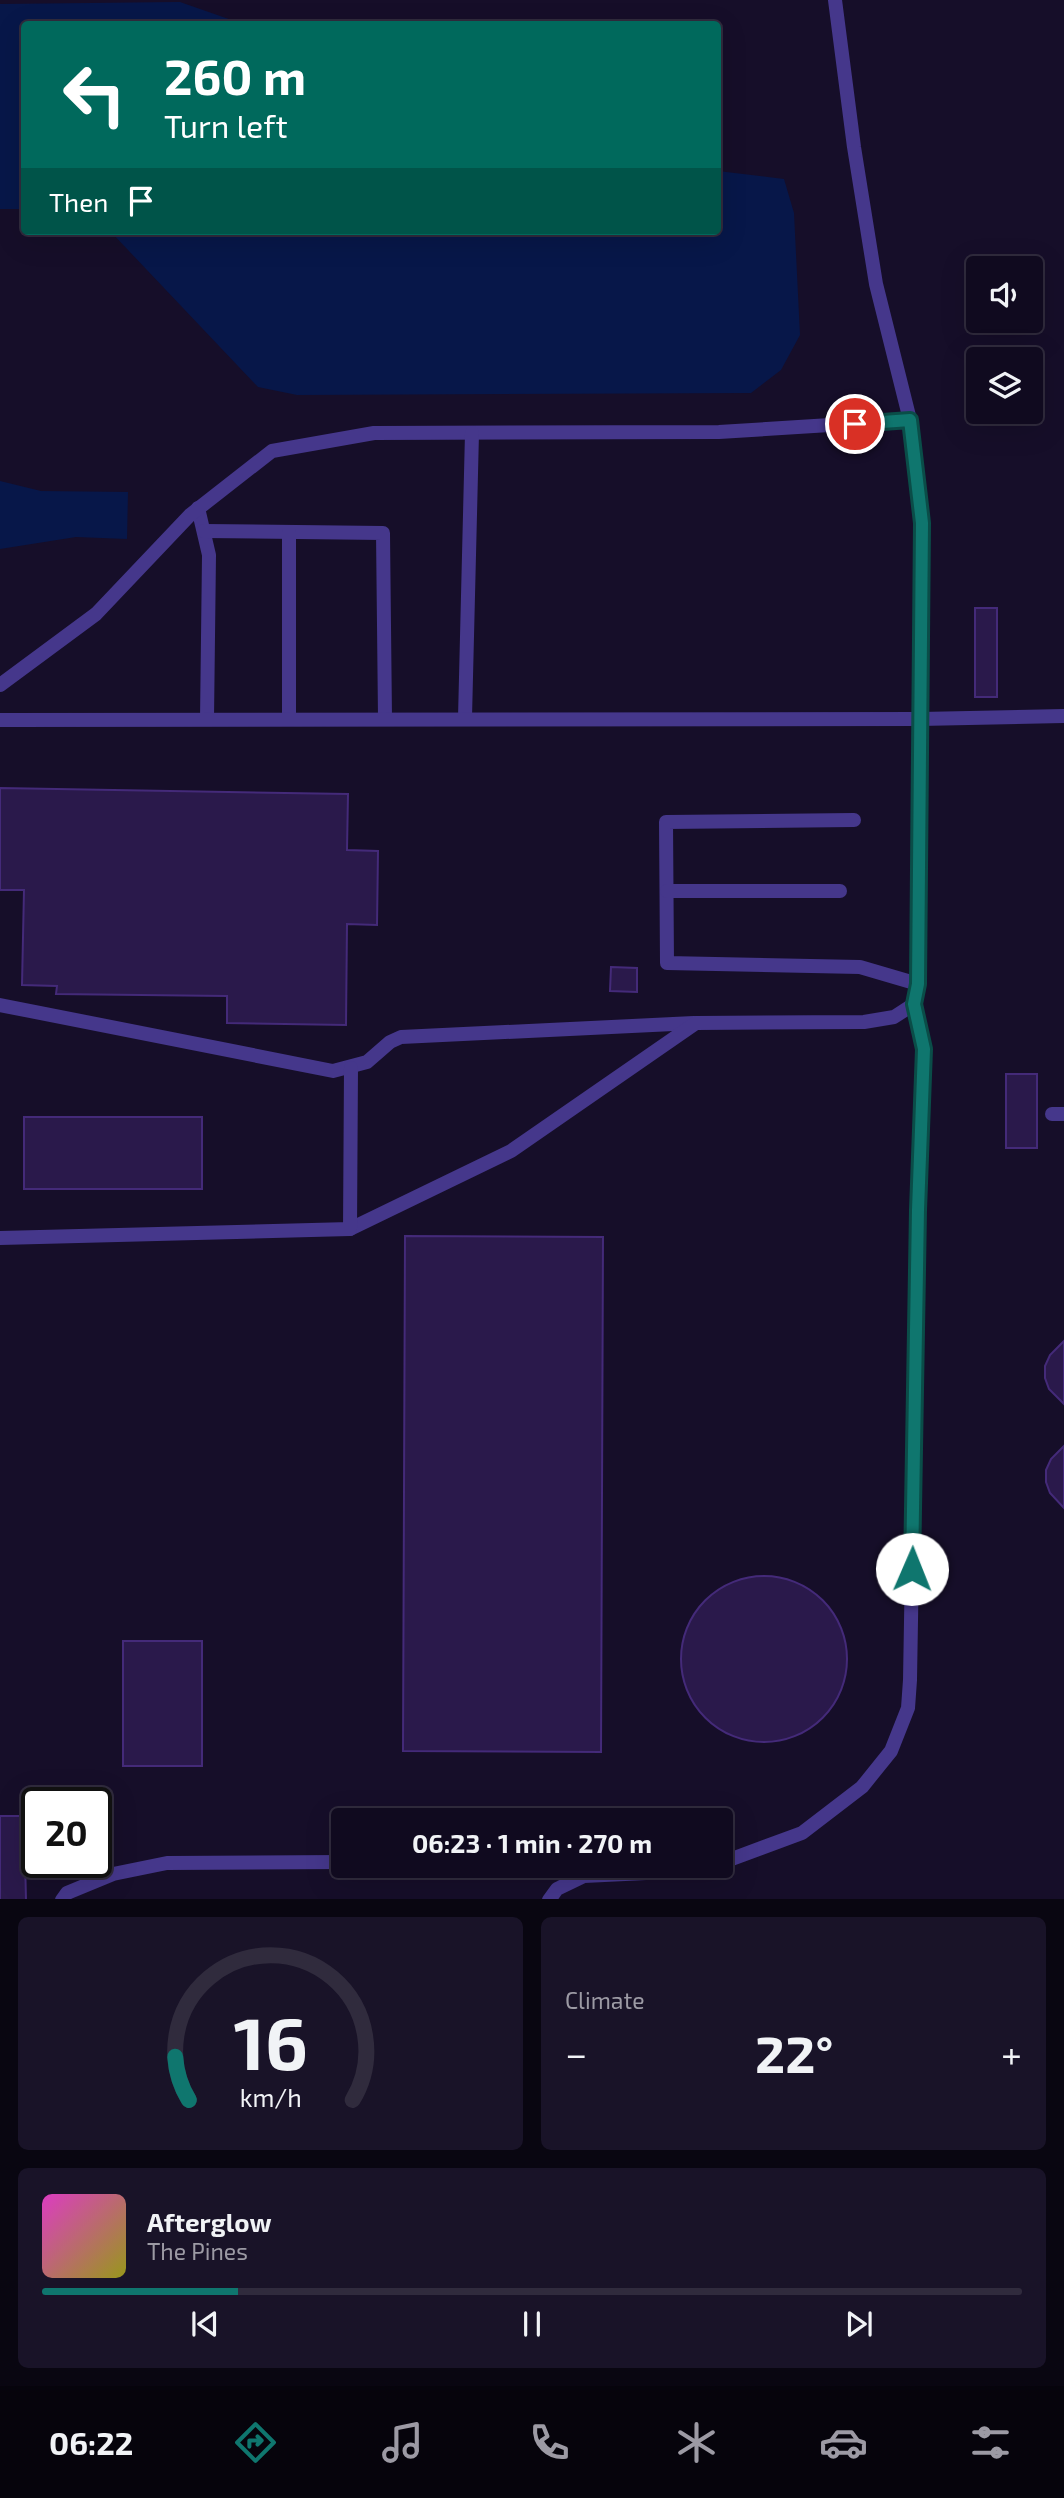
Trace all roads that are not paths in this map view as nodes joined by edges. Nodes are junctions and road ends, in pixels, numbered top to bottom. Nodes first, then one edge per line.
1 (835, 0) edge
2 (910, 420) junction
3 (472, 433) junction
4 (198, 508) junction
5 (204, 531) junction
6 (289, 533) junction
7 (0, 685) edge
8 (1064, 716) edge
9 (385, 718) junction
10 (465, 718) junction
11 (207, 719) junction
12 (289, 719) junction
13 (920, 719) junction
14 (0, 720) edge
15 (854, 820) dead end
16 (667, 891) junction
17 (840, 891) dead end
18 (918, 984) junction
19 (914, 1004) junction
20 (0, 1006) edge
21 (696, 1023) junction
22 (351, 1068) junction
23 (349, 1229) junction
24 (0, 1238) edge
25 (733, 1859) edge
26 (331, 1862) edge
27 (580, 1878) edge
28 (62, 1899) edge
29 (549, 1899) edge

1 - 2 lane
2 - 3 lane
2 - 13 lane
3 - 4 lane
3 - 10 lane
4 - 5 lane
4 - 7 lane
5 - 6 lane
5 - 11 lane
6 - 9 lane
6 - 12 lane
8 - 13 lane
9 - 10 lane
9 - 12 lane
10 - 13 lane
11 - 12 lane
11 - 14 lane
13 - 18 lane
15 - 16 lane
16 - 17 lane
16 - 18 lane
18 - 19 lane
19 - 21 lane
19 - 25 lane
20 - 22 lane
21 - 22 lane
21 - 23 lane
22 - 23 lane
23 - 24 lane
26 - 28 lane
27 - 29 lane

